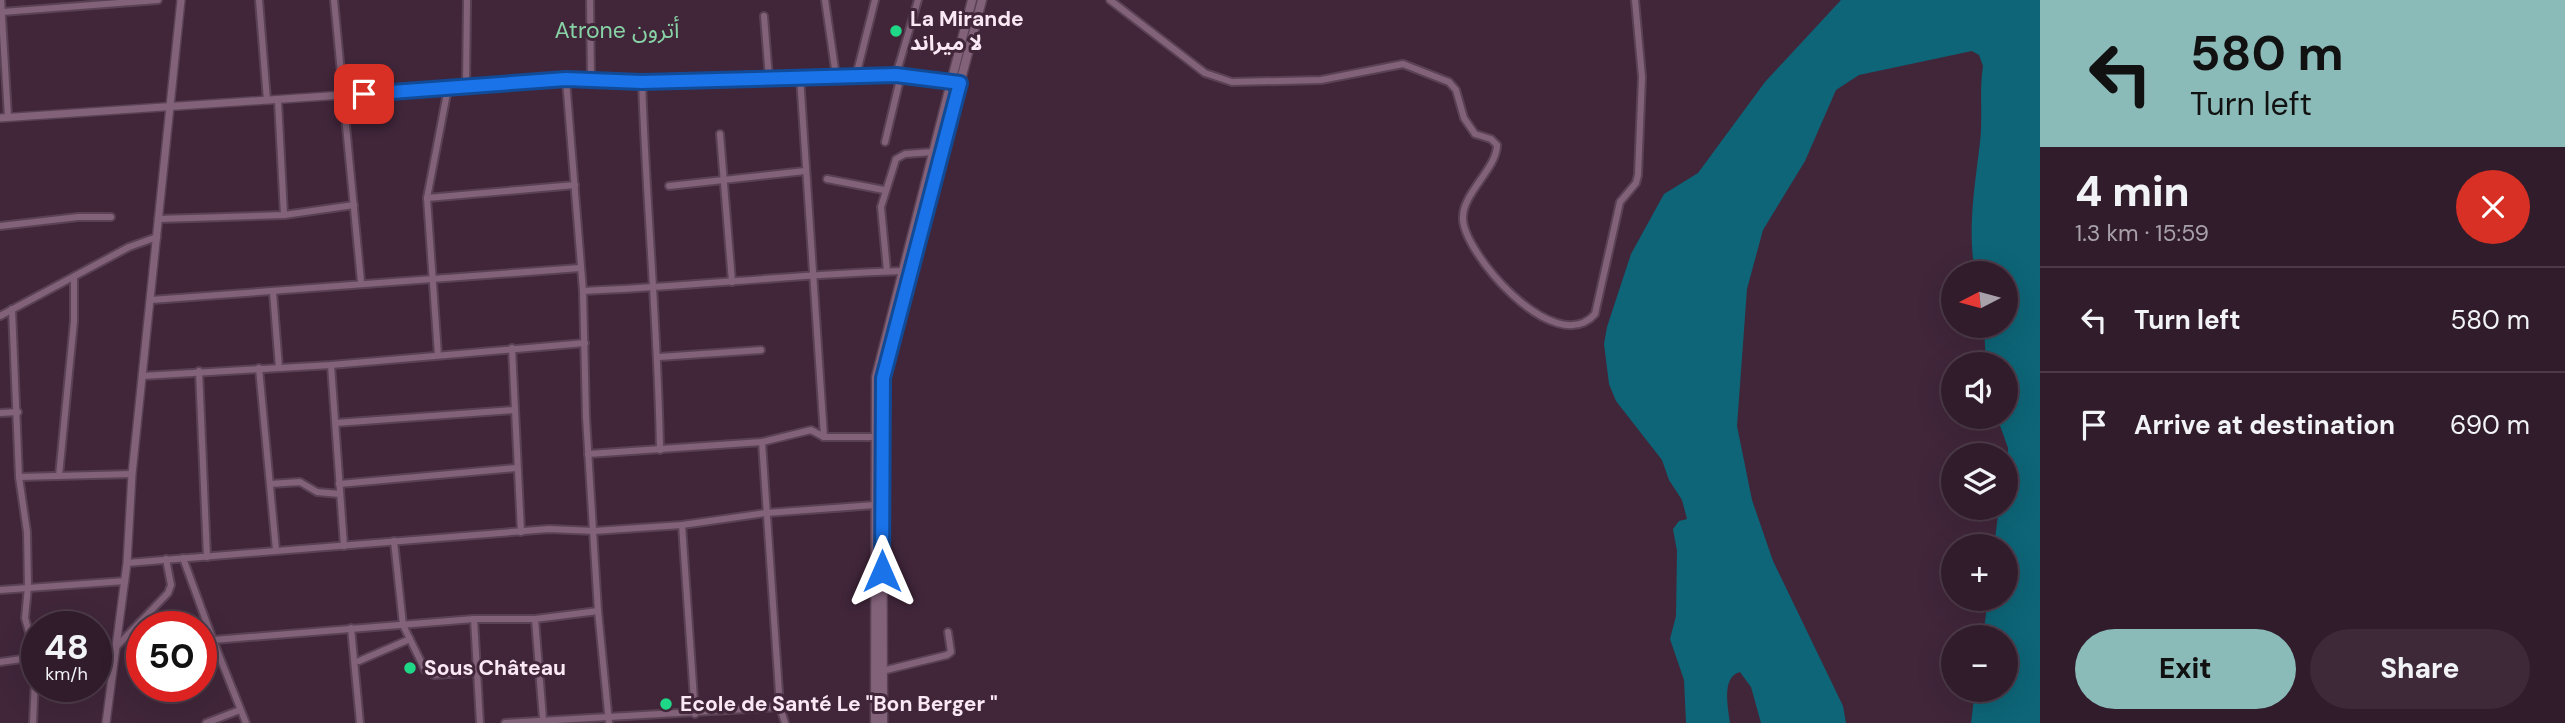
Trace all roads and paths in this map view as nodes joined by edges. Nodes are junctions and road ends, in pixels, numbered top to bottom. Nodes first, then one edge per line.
1 (1, 0) edge
2 (158, 0) edge
3 (181, 0) edge
4 (259, 0) edge
5 (334, 0) edge
6 (467, 0) edge
7 (590, 0) edge
8 (875, 0) edge
9 (918, 0) edge
10 (972, 0) edge
11 (982, 0) edge
12 (1110, 0) edge
13 (1635, 0) edge
14 (826, 1) edge
15 (74, 4) edge
16 (2, 12) junction
17 (764, 16) dead end
18 (2, 46) edge
19 (898, 75) junction
20 (836, 76) junction
21 (856, 76) junction
22 (800, 77) junction
23 (769, 78) junction
24 (566, 79) junction
25 (591, 79) junction
26 (956, 81) junction
27 (642, 82) junction
28 (466, 86) junction
29 (448, 88) junction
30 (344, 95) junction
31 (267, 100) junction
32 (278, 101) junction
33 (170, 107) junction
34 (4, 118) edge
35 (720, 134) dead end
36 (885, 142) dead end
37 (933, 152) junction
38 (805, 171) junction
39 (723, 178) junction
40 (827, 179) dead end
41 (575, 185) junction
42 (669, 186) dead end
43 (884, 190) junction
44 (427, 198) junction
45 (354, 205) junction
46 (284, 215) junction
47 (111, 217) dead end
48 (158, 219) junction
49 (0, 226) edge
50 (157, 237) junction
51 (580, 268) junction
52 (887, 271) junction
53 (902, 271) junction
54 (813, 274) junction
55 (74, 278) junction
56 (433, 278) junction
57 (360, 282) junction
58 (732, 282) junction
59 (655, 288) junction
60 (583, 291) junction
61 (273, 292) junction
62 (151, 300) junction
63 (12, 309) junction
64 (0, 316) edge
65 (585, 344) junction
66 (512, 348) junction
67 (761, 350) dead end
68 (438, 355) junction
69 (659, 357) junction
70 (331, 365) junction
71 (259, 368) junction
72 (279, 368) junction
73 (199, 371) junction
74 (142, 376) junction
75 (514, 410) junction
76 (18, 412) junction
77 (0, 413) edge
78 (336, 424) junction
79 (824, 437) junction
80 (874, 437) junction
81 (762, 442) junction
82 (660, 450) junction
83 (588, 454) junction
84 (516, 468) junction
85 (132, 474) junction
86 (59, 475) junction
87 (19, 477) junction
88 (270, 484) junction
89 (339, 484) junction
90 (340, 494) junction
91 (875, 505) junction
92 (766, 513) junction
93 (682, 525) junction
94 (521, 531) junction
95 (594, 531) junction
96 (394, 541) junction
97 (344, 546) junction
98 (276, 550) junction
99 (878, 553) junction
100 (206, 557) junction
101 (183, 558) junction
102 (166, 559) junction
103 (127, 563) junction
104 (125, 581) junction
105 (28, 587) junction
106 (0, 590) edge
107 (25, 611) edge
108 (202, 611) edge
109 (598, 611) junction
110 (535, 618) junction
111 (474, 619) junction
112 (403, 625) junction
113 (351, 628) junction
114 (948, 632) dead end
115 (410, 639) junction
116 (217, 640) edge
117 (117, 646) junction
118 (217, 650) edge
119 (21, 659) edge
120 (359, 661) dead end
121 (0, 662) edge
122 (882, 671) junction
123 (476, 672) junction
124 (34, 702) edge
125 (780, 707) junction
126 (240, 709) junction
127 (695, 714) junction
128 (543, 719) junction
129 (609, 721) edge
130 (33, 723) edge
131 (106, 723) edge
132 (206, 723) edge
133 (246, 723) edge
134 (360, 723) edge
135 (479, 723) edge
136 (505, 723) edge
137 (785, 723) edge
138 (875, 723) edge
139 (883, 723) edge

1 - 16 street
2 - 15 street
3 - 33 street
4 - 31 street
5 - 30 street
6 - 28 street
7 - 25 street
8 - 21 street
9 - 19 street
10 - 26 main road
11 - 26 main road
12 - 13 street
14 - 20 street
15 - 16 street
16 - 18 street
17 - 23 street
18 - 34 street
19 - 21 street
19 - 26 street
19 - 36 street
20 - 21 street
20 - 22 street
22 - 23 street
22 - 38 street
23 - 27 street
24 - 25 street
24 - 28 street
24 - 41 street
25 - 27 street
26 - 37 main road
26 - 99 main road
27 - 59 street
28 - 29 street
29 - 30 street
29 - 44 street
30 - 32 street
30 - 45 street
31 - 32 street
31 - 33 street
32 - 46 street
33 - 34 street
33 - 48 street
35 - 39 street
37 - 43 street
37 - 53 main road
38 - 39 street
38 - 54 street
39 - 42 street
39 - 58 street
40 - 43 street
41 - 44 street
41 - 51 street
43 - 52 street
44 - 56 street
45 - 46 street
45 - 57 street
46 - 48 street
47 - 49 street
48 - 50 street
50 - 55 street
50 - 62 street
51 - 56 street
51 - 60 street
52 - 53 street
52 - 54 street
53 - 80 main road
54 - 58 street
54 - 79 street
55 - 63 street
55 - 86 street
56 - 57 street
56 - 68 street
57 - 61 street
58 - 59 street
59 - 60 street
59 - 69 street
60 - 65 street
61 - 62 street
61 - 72 street
62 - 74 street
63 - 64 street
63 - 76 street
65 - 66 street
65 - 83 street
66 - 68 street
66 - 75 street
67 - 69 street
68 - 70 street
69 - 82 street
70 - 72 street
70 - 78 street
71 - 72 street
71 - 73 street
71 - 88 street
73 - 74 street
73 - 100 street
74 - 85 street
75 - 78 street
75 - 84 street
76 - 77 street
76 - 87 street
78 - 89 street
79 - 80 street
79 - 81 street
80 - 91 main road
81 - 82 street
81 - 92 street
82 - 83 street
83 - 95 street
84 - 89 street
84 - 94 street
85 - 86 street
85 - 103 street
86 - 87 street
87 - 105 street
88 - 90 street
88 - 98 street
89 - 90 street
90 - 97 street
91 - 92 street
91 - 99 main road
92 - 93 street
92 - 125 street
93 - 95 street
93 - 127 street
94 - 95 street
94 - 96 street
95 - 109 street
96 - 97 street
96 - 112 street
97 - 98 street
98 - 100 street
99 - 122 main road
99 - 138 main road
100 - 101 street
101 - 102 street
101 - 108 street
102 - 103 street
102 - 117 street
103 - 104 street
104 - 105 street
104 - 117 street
105 - 106 street
105 - 107 street
109 - 110 street
109 - 129 street
110 - 111 street
110 - 128 street
111 - 112 street
111 - 123 street
111 - 135 street
112 - 113 street
112 - 115 street
113 - 116 street
113 - 134 street
114 - 122 street
115 - 120 street
115 - 123 street
117 - 131 street
118 - 126 street
119 - 121 street
122 - 139 main road
123 - 135 street
124 - 130 street
125 - 127 street
125 - 137 street
126 - 132 street
126 - 133 street
127 - 129 street
128 - 129 street
128 - 136 street

